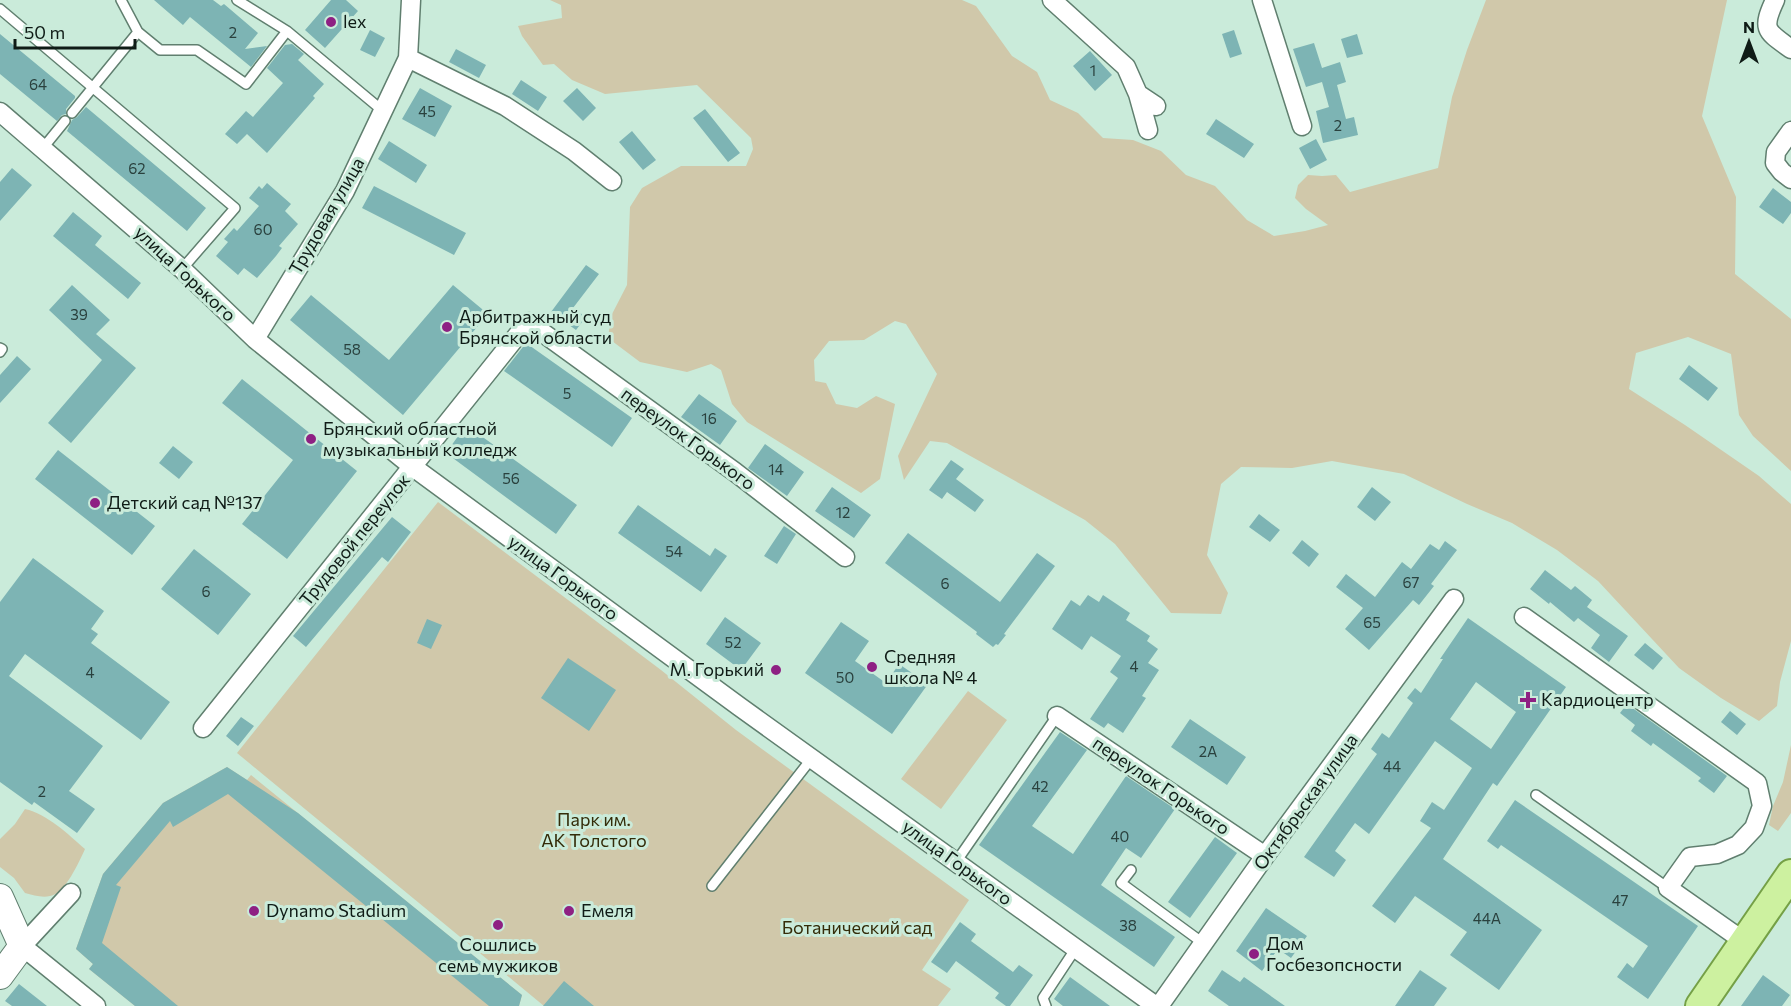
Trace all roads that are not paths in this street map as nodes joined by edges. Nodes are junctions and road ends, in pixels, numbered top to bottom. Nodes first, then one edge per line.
1 (121, 0) edge
2 (237, 0) edge
3 (411, 0) edge
4 (1052, 0) edge
5 (1262, 0) edge
6 (1775, 0) edge
7 (0, 9) edge
8 (287, 31) junction
9 (138, 32) junction
10 (1791, 49) edge
11 (408, 58) junction
12 (92, 87) junction
13 (1138, 94) junction
14 (1156, 106) dead end
15 (383, 111) junction
16 (0, 112) edge
17 (72, 113) dead end
18 (64, 121) dead end
19 (1302, 126) dead end
20 (1148, 130) dead end
21 (1791, 131) edge
22 (43, 148) junction
23 (1786, 176) edge
24 (612, 181) dead end
25 (182, 269) junction
26 (528, 322) joint
27 (255, 339) junction
28 (413, 467) junction
29 (845, 557) dead end
30 (1454, 599) dead end
31 (1524, 617) dead end
32 (1057, 716) joint
33 (203, 728) dead end
34 (812, 758) junction
35 (1536, 795) dead end
36 (1265, 856) junction
37 (956, 862) junction
38 (1131, 870) dead end
39 (1791, 874) edge
40 (712, 886) dead end
41 (1668, 888) junction
42 (70, 893) dead end
43 (0, 897) edge
44 (1745, 942) junction
45 (1203, 944) junction
46 (22, 946) junction
47 (1076, 948) junction
48 (0, 976) edge
49 (96, 1006) edge
50 (1046, 1006) edge
51 (1158, 1006) edge
52 (1700, 1006) edge

1 - 9 lane
2 - 8 lane
3 - 11 street, Трудовая улица
4 - 13 street
5 - 19 street
6 - 10 street
7 - 12 lane
8 - 9 lane
8 - 15 lane
9 - 12 lane
11 - 15 street, Трудовая улица
11 - 24 street
12 - 17 lane
12 - 25 lane
13 - 14 street
13 - 20 street
15 - 27 street, Трудовая улица
16 - 22 street, улица Горького
18 - 22 lane
21 - 23 street
22 - 25 street, улица Горького
25 - 27 street, улица Горького
26 - 28 street, Трудовой переулок
26 - 29 street, переулок Горького
27 - 28 street, улица Горького
28 - 33 street, Трудовой переулок
28 - 34 street, улица Горького
30 - 36 street, Октябрьская улица
31 - 41 street
32 - 36 street, переулок Горького
32 - 37 lane
34 - 37 street, улица Горького
34 - 40 lane
35 - 41 lane
36 - 45 street, Октябрьская улица
37 - 47 street, улица Горького
38 - 45 lane
39 - 44 main road
41 - 44 street
42 - 46 street
43 - 46 main road
44 - 52 main road
45 - 51 street, Октябрьская улица
46 - 48 main road
46 - 49 street
47 - 50 lane
47 - 51 street, улица Горького

